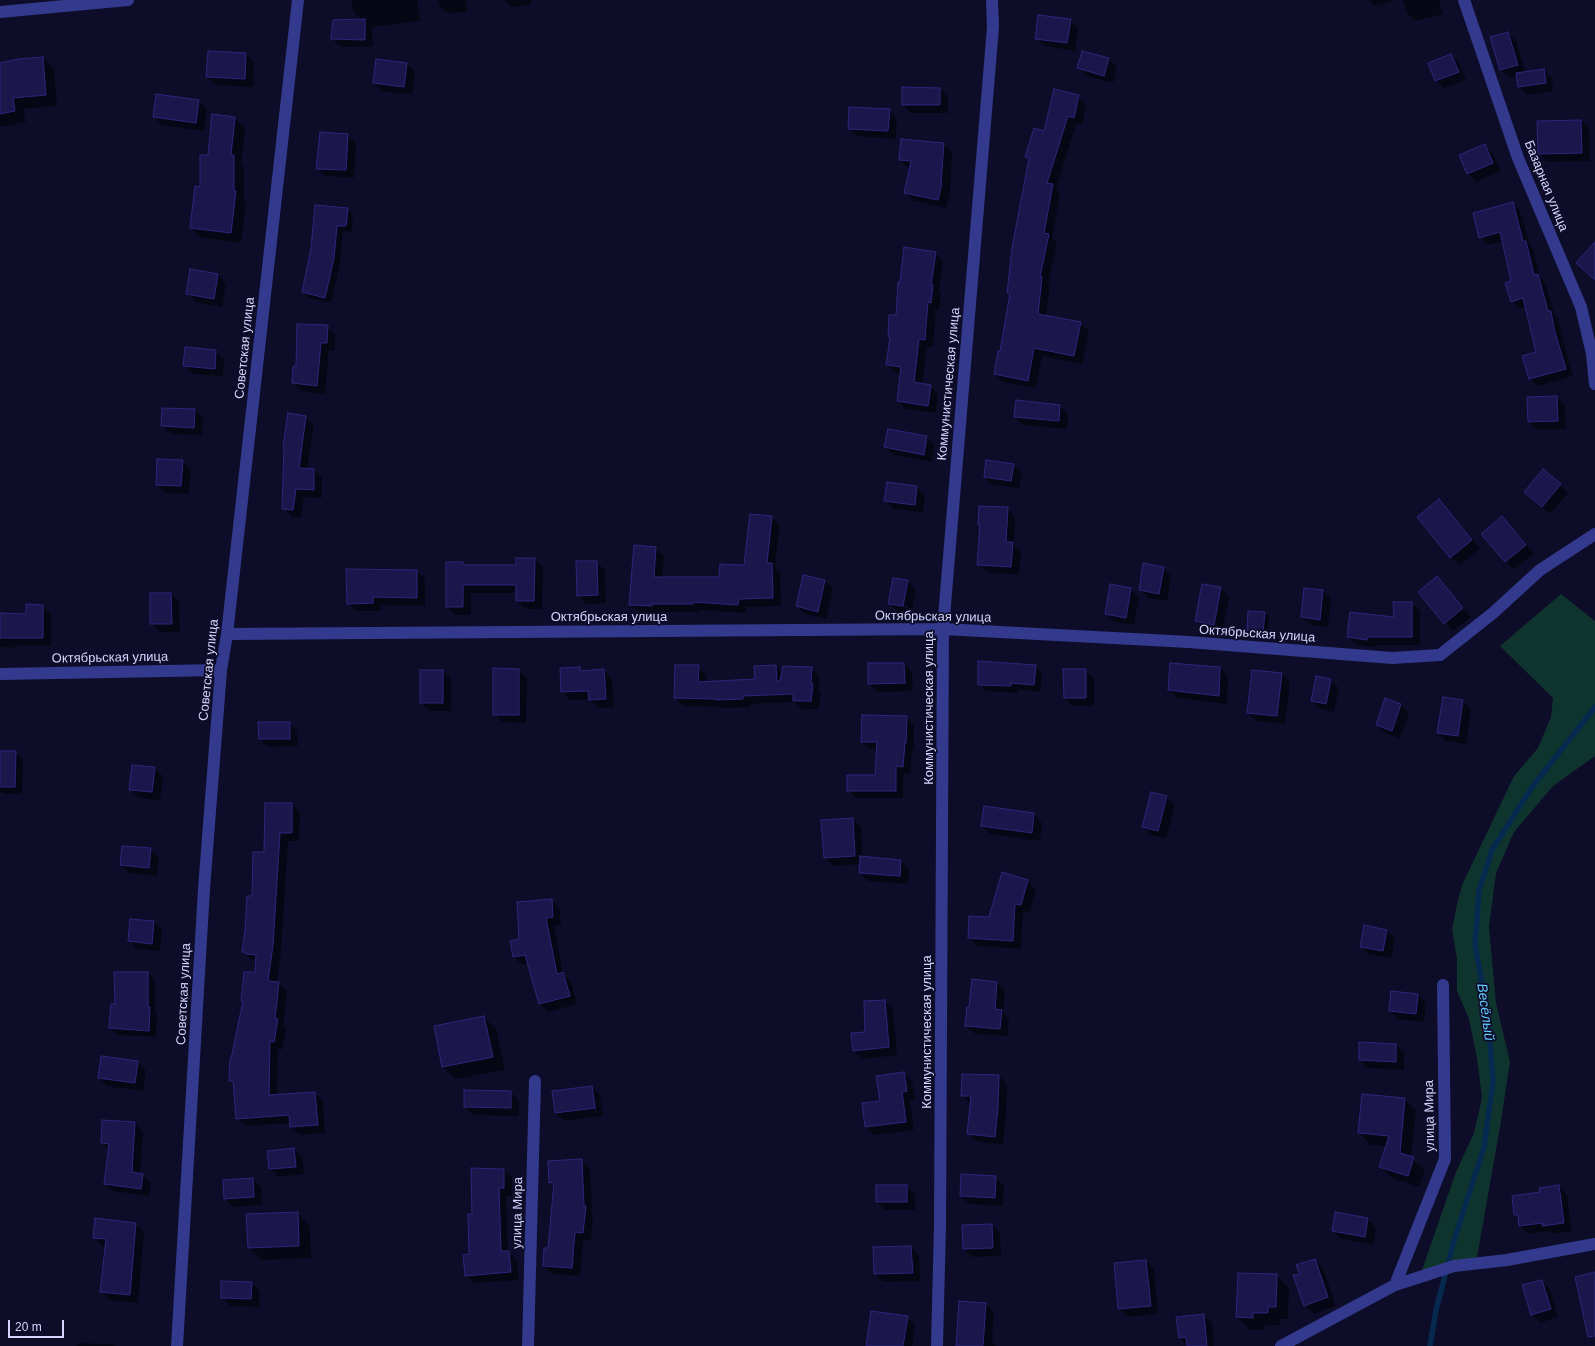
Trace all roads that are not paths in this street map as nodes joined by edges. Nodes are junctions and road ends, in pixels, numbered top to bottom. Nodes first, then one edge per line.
1 (128, 0) edge
2 (298, 0) edge
3 (992, 0) edge
4 (1464, 0) edge
5 (0, 12) edge
6 (1591, 332) edge
7 (1595, 384) edge
8 (1595, 534) edge
9 (943, 629) junction
10 (227, 634) junction
11 (221, 670) junction
12 (0, 674) edge
13 (1442, 984) dead end
14 (535, 1081) dead end
15 (1595, 1244) edge
16 (1395, 1285) junction
17 (177, 1346) edge
18 (528, 1346) edge
19 (938, 1346) edge
20 (1281, 1346) edge

1 - 5 street
2 - 10 street, Советская улица
3 - 9 street, Коммунистическая улица
4 - 6 street, Базарная улица
6 - 7 street, Базарная улица
8 - 9 street, Октябрьская улица
9 - 10 street, Октябрьская улица
9 - 19 street, Коммунистическая улица
10 - 11 street, Советская улица
11 - 12 street, Октябрьская улица
11 - 17 street, Советская улица
13 - 16 street, улица Мира
14 - 18 street, улица Мира
15 - 16 street
16 - 20 street

